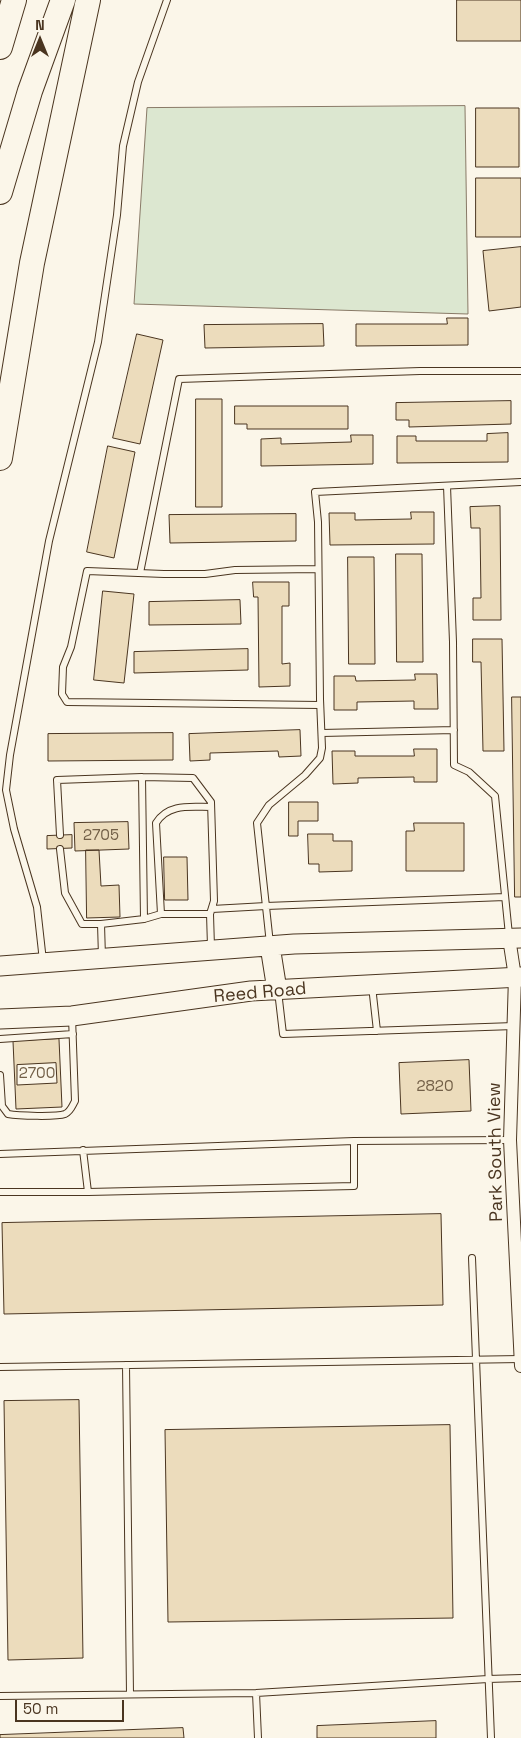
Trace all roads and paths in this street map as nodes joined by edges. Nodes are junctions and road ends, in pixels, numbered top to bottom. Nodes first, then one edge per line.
1 (14, 0) edge
2 (63, 0) edge
3 (88, 0) edge
4 (167, 0) edge
5 (0, 47) edge
6 (0, 192) edge
7 (521, 371) edge
8 (0, 458) edge
9 (521, 482) edge
10 (447, 486) junction
11 (318, 569) junction
12 (140, 574) junction
13 (320, 705) junction
14 (454, 730) junction
15 (322, 733) junction
16 (142, 777) junction
17 (211, 807) junction
18 (60, 835) dead end
19 (60, 849) dead end
20 (506, 897) junction
21 (266, 906) junction
22 (211, 912) junction
23 (161, 914) junction
24 (144, 919) junction
25 (101, 924) junction
26 (515, 938) edge
27 (270, 946) junction
28 (211, 950) junction
29 (102, 959) junction
30 (44, 963) junction
31 (0, 966) edge
32 (518, 977) edge
33 (372, 985) junction
34 (277, 990) junction
35 (0, 1019) edge
36 (73, 1025) junction
37 (514, 1026) junction
38 (377, 1031) junction
39 (0, 1039) edge
40 (0, 1075) edge
41 (510, 1140) junction
42 (354, 1141) junction
43 (83, 1150) junction
44 (0, 1154) edge
45 (0, 1192) edge
46 (88, 1192) junction
47 (517, 1200) edge
48 (472, 1258) dead end
49 (521, 1359) edge
50 (476, 1360) junction
51 (126, 1365) junction
52 (521, 1366) edge
53 (0, 1367) edge
54 (521, 1678) edge
55 (488, 1679) junction
56 (256, 1693) junction
57 (130, 1694) junction
58 (0, 1696) edge
59 (258, 1738) edge
60 (491, 1738) edge

1 - 5 highway
2 - 6 highway
3 - 8 highway
4 - 30 lane
7 - 12 lane
9 - 10 lane
10 - 11 lane
10 - 14 lane
11 - 12 lane
11 - 13 lane
12 - 13 lane
13 - 15 lane
14 - 15 lane
14 - 20 lane
15 - 21 lane
16 - 17 lane
16 - 18 lane
16 - 24 lane
17 - 22 lane
17 - 23 lane
19 - 25 lane
20 - 21 lane
20 - 26 lane
21 - 22 lane
21 - 27 lane
22 - 23 lane
22 - 28 lane
23 - 24 lane
24 - 25 lane
25 - 29 lane
26 - 27 street
26 - 32 street, Park South View
27 - 28 street
27 - 34 street
28 - 29 street
29 - 30 street
30 - 31 street
32 - 33 street, Reed Road
32 - 37 street, Park South View
33 - 34 street, Reed Road
33 - 38 lane
34 - 36 street, Reed Road
34 - 38 lane
35 - 36 street, Reed Road
36 - 39 lane
36 - 40 lane
37 - 38 lane
37 - 41 street, Park South View
41 - 42 lane
41 - 47 street, Park South View
42 - 43 lane
42 - 46 lane
43 - 44 lane
43 - 46 lane
45 - 46 lane
47 - 49 street, Park South View
48 - 50 lane
49 - 50 lane
49 - 52 street, Park South View
50 - 51 lane
50 - 55 lane
51 - 53 lane
51 - 57 lane
54 - 55 lane
55 - 56 lane
55 - 60 lane
56 - 57 lane
56 - 59 lane
57 - 58 lane

